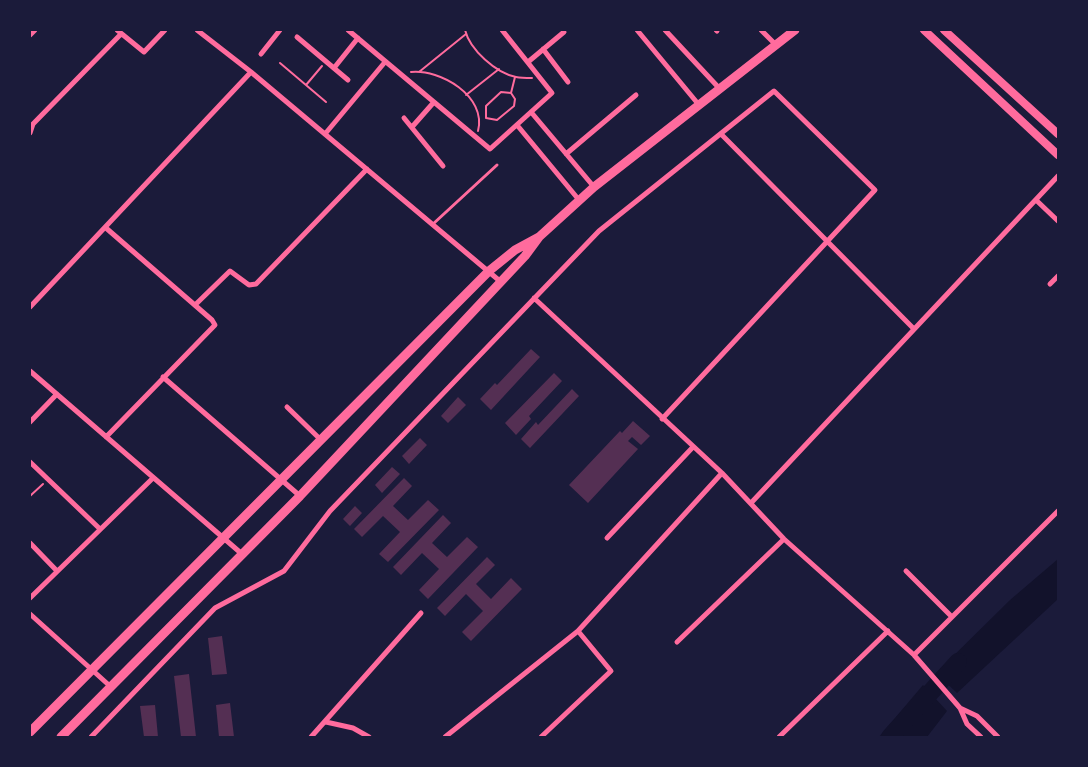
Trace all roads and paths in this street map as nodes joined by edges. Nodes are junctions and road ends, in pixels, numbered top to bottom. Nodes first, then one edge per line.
1 (35, 30) edge
2 (165, 30) edge
3 (197, 30) edge
4 (280, 30) edge
5 (348, 30) edge
6 (465, 30) edge
7 (502, 30) edge
8 (637, 30) edge
9 (665, 30) edge
10 (761, 30) edge
11 (795, 30) edge
12 (924, 30) edge
13 (944, 30) edge
14 (119, 32) edge
15 (564, 32) dead end
16 (466, 34) junction
17 (30, 35) edge
18 (298, 37) dead end
19 (358, 38) junction
20 (776, 45) junction
21 (544, 49) junction
22 (261, 54) dead end
23 (326, 61) junction
24 (385, 62) junction
25 (528, 62) junction
26 (280, 63) dead end
27 (334, 68) junction
28 (499, 69) junction
29 (251, 72) junction
30 (419, 72) junction
31 (399, 73) junction
32 (515, 77) junction
33 (542, 79) junction
34 (348, 80) dead end
35 (568, 82) dead end
36 (306, 86) junction
37 (720, 88) junction
38 (511, 93) junction
39 (466, 95) junction
40 (636, 95) dead end
41 (326, 102) dead end
42 (434, 102) junction
43 (699, 105) junction
44 (484, 112) junction
45 (532, 112) junction
46 (477, 113) junction
47 (404, 118) dead end
48 (31, 125) edge
49 (517, 125) junction
50 (412, 127) junction
51 (30, 133) edge
52 (325, 134) junction
53 (721, 134) junction
54 (1058, 134) edge
55 (476, 138) junction
56 (566, 154) junction
57 (1058, 154) edge
58 (443, 166) dead end
59 (497, 166) dead end
60 (367, 169) junction
61 (1058, 176) edge
62 (594, 187) junction
63 (579, 200) junction
64 (1036, 200) junction
65 (1058, 221) edge
66 (433, 224) junction
67 (106, 228) junction
68 (539, 237) junction
69 (826, 241) junction
70 (489, 271) junction
71 (1058, 276) edge
72 (501, 282) junction
73 (1050, 284) dead end
74 (534, 298) junction
75 (195, 305) junction
76 (30, 307) edge
77 (914, 329) junction
78 (30, 371) edge
79 (163, 377) junction
80 (57, 394) junction
81 (286, 407) dead end
82 (662, 419) junction
83 (30, 422) edge
84 (106, 437) junction
85 (321, 440) junction
86 (693, 447) junction
87 (30, 462) edge
88 (722, 473) junction
89 (153, 478) junction
90 (48, 479) junction
91 (282, 480) junction
92 (30, 496) edge
93 (300, 496) junction
94 (751, 502) junction
95 (1058, 511) edge
96 (100, 529) junction
97 (607, 538) dead end
98 (224, 539) junction
99 (784, 539) junction
100 (30, 543) edge
101 (242, 554) junction
102 (57, 571) junction
103 (906, 571) dead end
104 (30, 598) edge
105 (421, 613) dead end
106 (30, 614) edge
107 (952, 617) junction
108 (578, 631) junction
109 (888, 631) junction
110 (677, 642) dead end
111 (914, 655) junction
112 (92, 669) junction
113 (111, 686) junction
114 (960, 708) junction
115 (971, 713) junction
116 (964, 719) junction
117 (326, 722) junction
118 (30, 732) edge
119 (61, 737) edge
120 (92, 737) edge
121 (311, 737) edge
122 (369, 737) edge
123 (445, 737) edge
124 (541, 737) edge
125 (779, 737) edge
126 (981, 737) edge
127 (998, 737) edge

1 - 17 street
2 - 14 street
3 - 29 street
4 - 22 street
5 - 19 street
6 - 16 path
7 - 25 street
8 - 43 street
9 - 37 street
10 - 20 street
11 - 20 main road
12 - 57 street
13 - 54 street
14 - 48 street
15 - 21 street
16 - 28 path
16 - 30 path
18 - 23 street
19 - 24 street
19 - 27 street
20 - 37 main road
21 - 25 street
21 - 35 street
23 - 27 street
23 - 36 path
24 - 31 street
24 - 52 street
25 - 33 street
26 - 36 path
27 - 34 street
28 - 32 path
28 - 39 path
29 - 52 street
29 - 67 street
30 - 31 path
30 - 39 path
31 - 42 street
32 - 33 path
32 - 38 path
33 - 45 street
36 - 41 path
37 - 43 main road
38 - 44 path
38 - 44 path
39 - 46 path
40 - 56 street
42 - 50 street
42 - 55 street
43 - 62 main road
44 - 46 path
45 - 49 street
45 - 56 street
46 - 55 path
47 - 50 street
48 - 51 street
49 - 55 street
49 - 63 street
50 - 58 street
52 - 60 street
53 - 69 street
53 - 69 street
53 - 74 street
56 - 62 street
59 - 66 lane
60 - 66 street
60 - 75 street
61 - 64 street
62 - 63 main road
63 - 68 main road
64 - 65 street
64 - 77 street
66 - 70 street
67 - 75 street
67 - 76 street
68 - 70 main road
68 - 72 main road
69 - 77 street
69 - 82 street
70 - 72 street
70 - 85 main road
71 - 73 street
72 - 93 main road
74 - 82 street
74 - 120 street
75 - 79 street
77 - 94 street
78 - 80 street
79 - 84 street
79 - 91 street
80 - 83 street
80 - 84 street
81 - 85 street
82 - 86 street
84 - 89 street
85 - 91 main road
86 - 88 street
86 - 97 street
87 - 90 street
88 - 94 street
88 - 108 street
89 - 96 street
89 - 98 street
90 - 92 path
90 - 96 street
91 - 93 street
91 - 98 main road
93 - 101 main road
94 - 99 street
95 - 107 street
96 - 102 street
98 - 101 street
98 - 112 main road
99 - 109 street
99 - 110 street
100 - 102 street
101 - 113 main road
102 - 104 street
103 - 107 street
105 - 117 street
106 - 112 street
107 - 111 street
108 - 123 street
108 - 124 street
109 - 111 street
109 - 125 street
111 - 114 street
112 - 113 street
112 - 118 main road
113 - 119 main road
114 - 115 street
114 - 116 street
115 - 116 street
115 - 127 street
116 - 126 street
117 - 121 street
117 - 122 street

